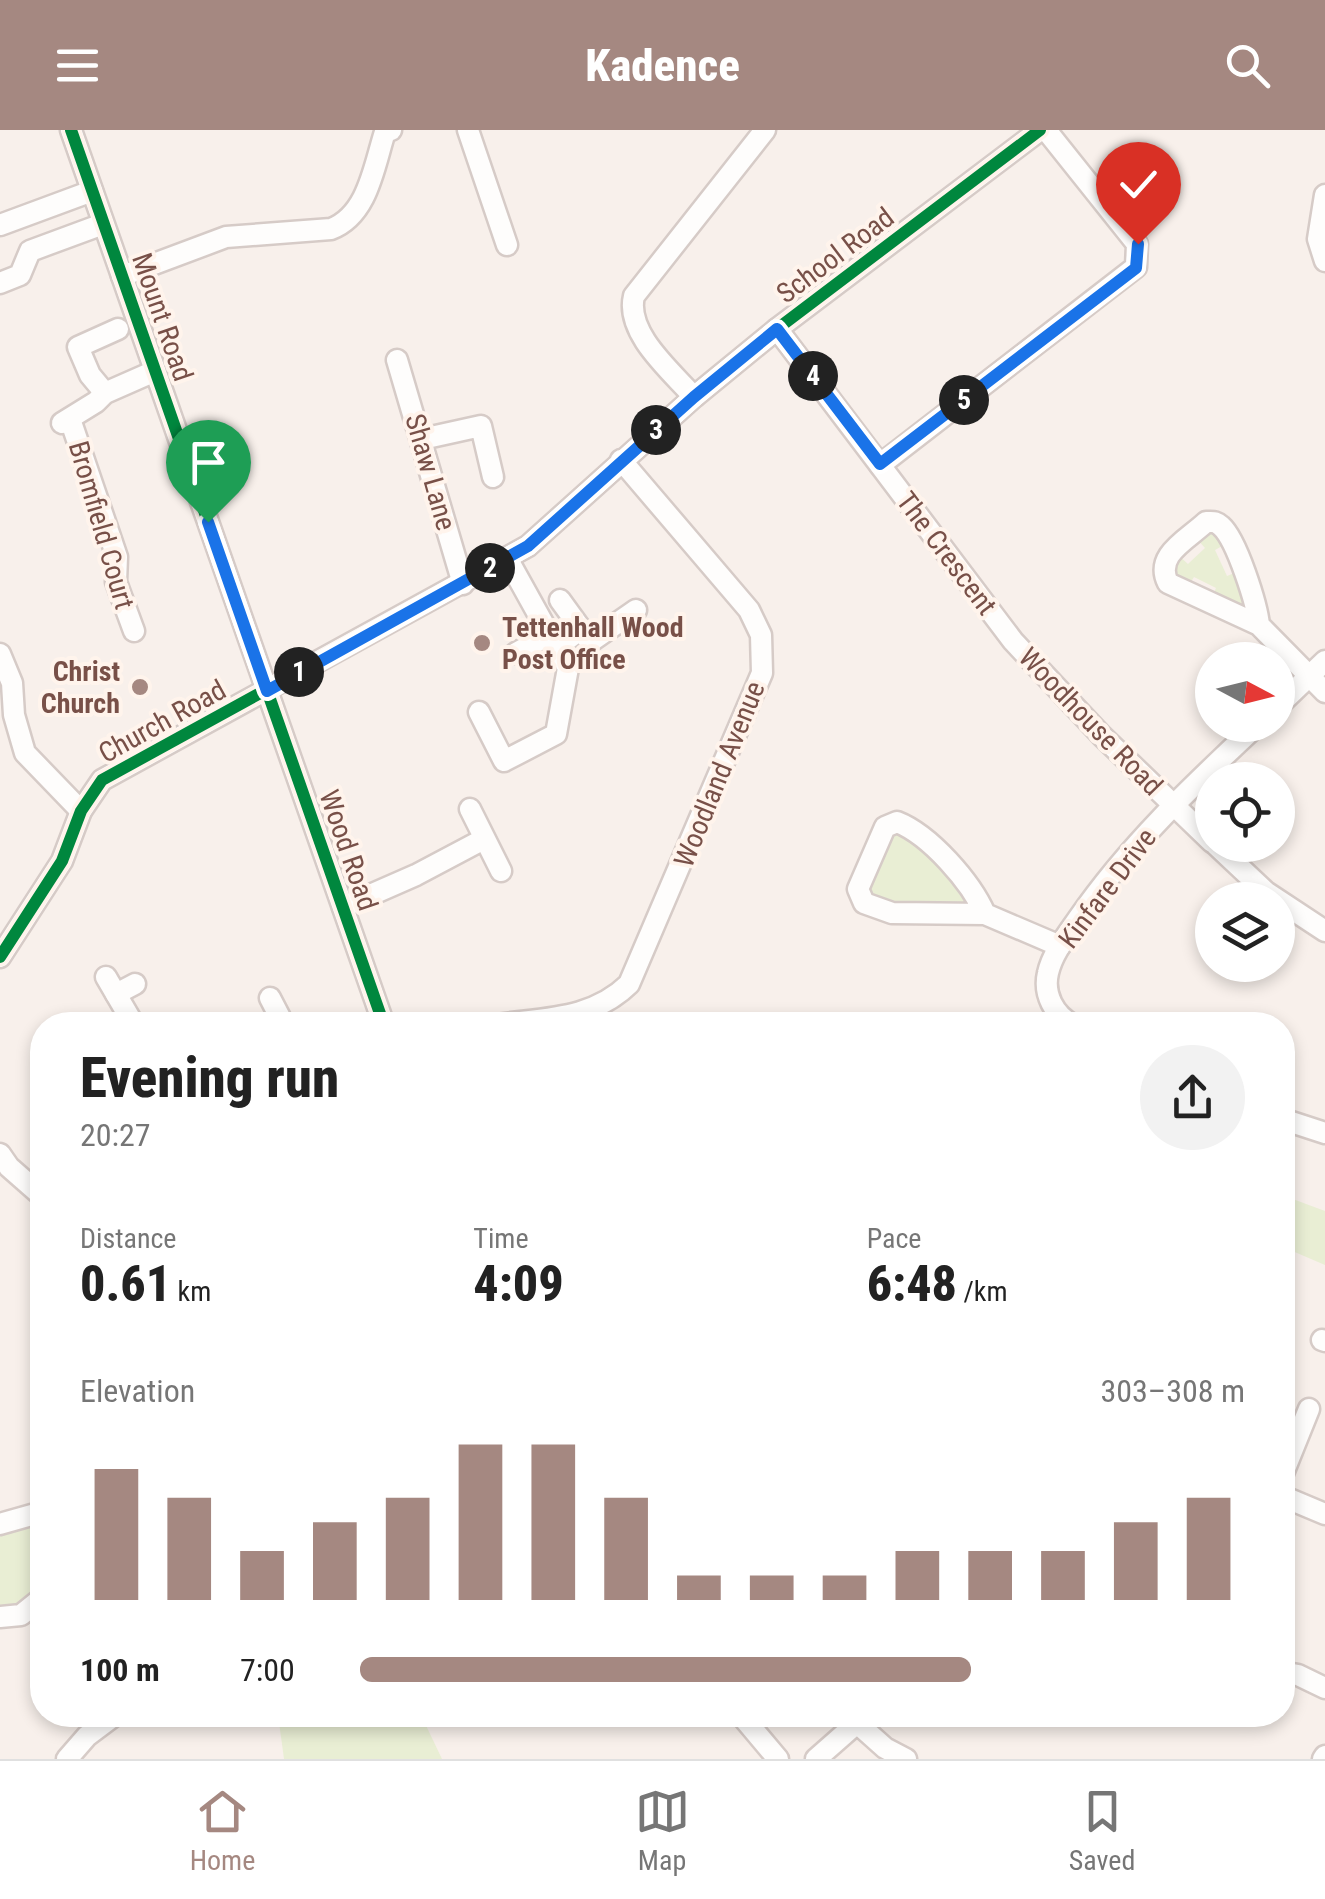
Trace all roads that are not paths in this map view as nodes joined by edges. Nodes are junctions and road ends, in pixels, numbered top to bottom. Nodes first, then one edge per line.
1 (71, 130) edge
2 (468, 130) edge
3 (765, 130) edge
4 (1043, 130) edge
5 (386, 131) edge
6 (92, 191) junction
7 (1325, 195) edge
8 (0, 224) edge
9 (103, 224) junction
10 (507, 245) dead end
11 (1325, 261) edge
12 (122, 276) junction
13 (0, 283) edge
14 (118, 329) dead end
15 (777, 329) junction
16 (397, 360) dead end
17 (156, 371) junction
18 (105, 392) junction
19 (694, 397) junction
20 (422, 439) junction
21 (621, 460) junction
22 (880, 464) junction
23 (493, 477) dead end
24 (507, 558) junction
25 (463, 584) junction
26 (560, 600) dead end
27 (636, 610) dead end
28 (1259, 626) junction
29 (581, 629) junction
30 (134, 631) dead end
31 (553, 641) junction
32 (1014, 641) joint
33 (516, 653) dead end
34 (0, 654) edge
35 (1317, 669) edge
36 (1295, 690) edge
37 (267, 691) junction
38 (1325, 692) edge
39 (478, 712) dead end
40 (1239, 742) edge
41 (1172, 804) junction
42 (470, 809) dead end
43 (81, 811) junction
44 (1195, 825) edge
45 (484, 839) junction
46 (1234, 862) edge
47 (501, 871) dead end
48 (343, 907) junction
49 (985, 914) junction
50 (1325, 931) edge
51 (1060, 946) junction
52 (0, 957) edge
53 (119, 985) dead end
54 (270, 998) dead end
55 (129, 1012) edge
56 (277, 1012) edge
57 (379, 1012) edge
58 (583, 1012) edge
59 (1058, 1012) edge
60 (1295, 1124) edge
61 (1325, 1134) edge
62 (0, 1154) edge
63 (30, 1186) edge
64 (1308, 1409) dead end
65 (1295, 1442) edge
66 (30, 1515) edge
67 (0, 1524) edge
68 (30, 1608) edge
69 (0, 1617) edge
70 (1295, 1674) edge
71 (1325, 1688) edge
72 (99, 1727) edge
73 (751, 1727) edge
74 (853, 1727) edge
75 (869, 1727) edge
76 (67, 1759) edge
77 (778, 1759) edge
78 (816, 1759) edge
79 (906, 1759) edge

1 - 6 street, Mount Road
2 - 10 street
3 - 19 street
4 - 15 street, School Road
4 - 22 street, The Crescent
5 - 12 street
6 - 8 street
6 - 9 street, Mount Road
7 - 11 street
9 - 12 street, Mount Road
9 - 13 street
12 - 17 street, Mount Road
14 - 18 street
15 - 19 street, School Road
15 - 22 street, The Crescent
16 - 20 street, Shaw Lane
17 - 18 street
17 - 37 street, Mount Road
18 - 30 street, Bromfield Court
19 - 21 street, School Road
20 - 23 street
20 - 25 street, Shaw Lane
21 - 24 street, School Road
21 - 58 street, Woodland Avenue
22 - 32 street, The Crescent
24 - 25 street, School Road
24 - 31 street
25 - 37 street, School Road
26 - 29 street
27 - 29 street
28 - 28 street
28 - 35 street
29 - 31 street
31 - 33 street
31 - 39 street
32 - 41 street, Woodhouse Road
34 - 43 street
35 - 36 street
35 - 38 street
37 - 43 street, Church Road
37 - 48 street, Wood Road
40 - 41 street, Kinfare Drive
41 - 44 street, Woodhouse Road
41 - 51 street, Kinfare Drive
42 - 45 street
43 - 52 street, Church Road
45 - 47 street
45 - 48 street
46 - 50 street, Woodhouse Road
48 - 57 street, Wood Road
49 - 49 street
49 - 51 street
51 - 59 street, Kinfare Drive
53 - 55 street
54 - 56 street
60 - 61 street
62 - 63 street
64 - 65 street
66 - 67 street
68 - 69 street
70 - 71 street
72 - 76 street
73 - 77 street
74 - 78 street
75 - 79 street

